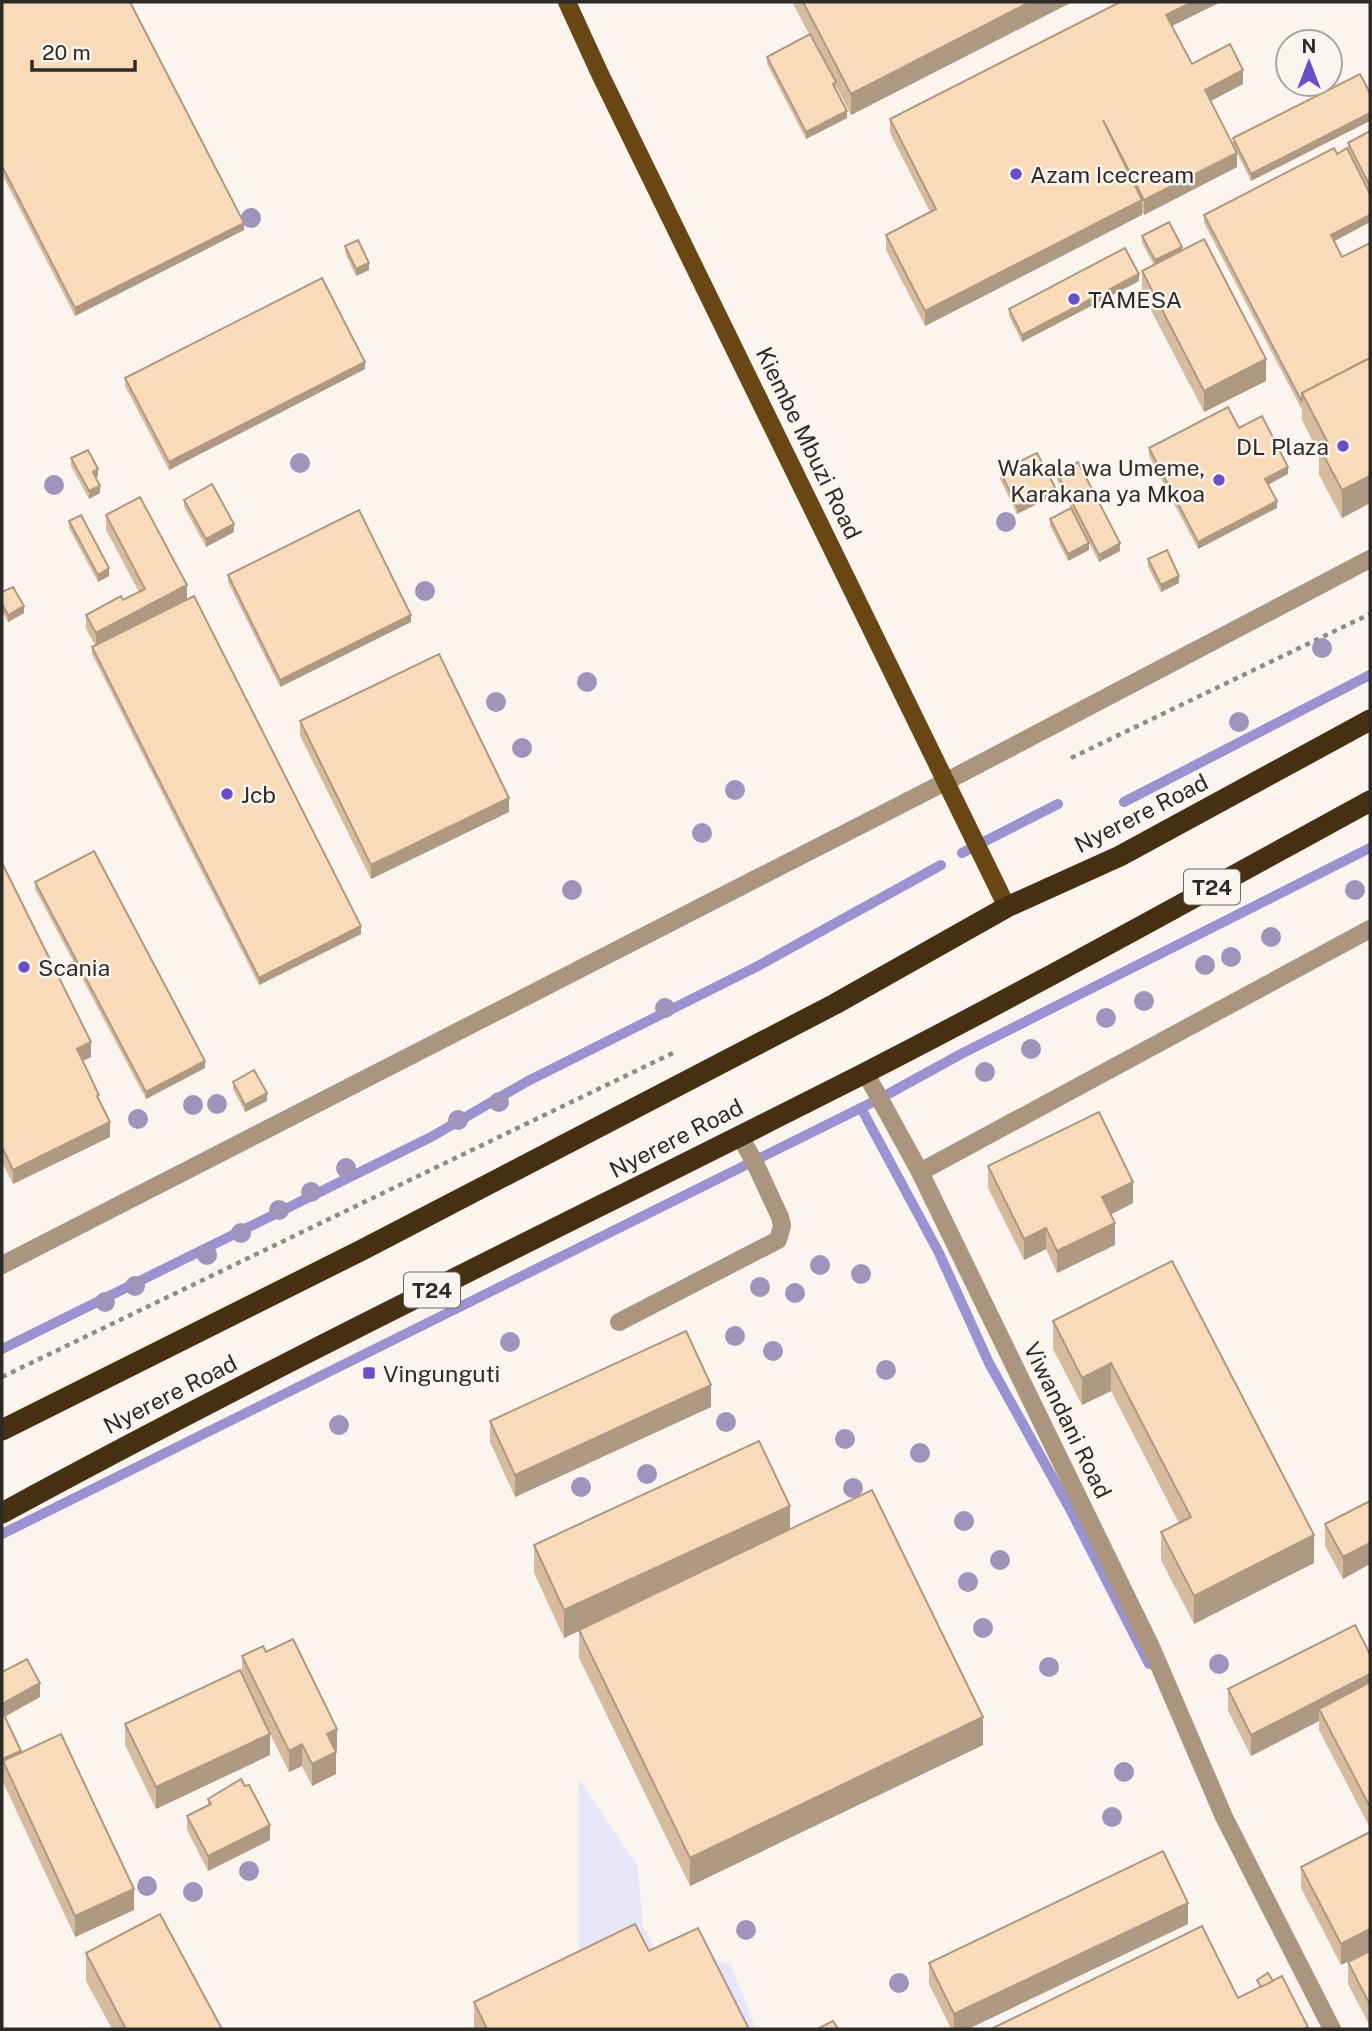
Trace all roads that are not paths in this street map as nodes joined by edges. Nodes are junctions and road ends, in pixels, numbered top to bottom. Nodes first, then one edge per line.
1 (567, 2) edge
2 (1370, 559) edge
3 (1370, 720) edge
4 (947, 781) junction
5 (1370, 801) edge
6 (1007, 907) junction
7 (1370, 929) edge
8 (865, 1072) junction
9 (739, 1135) junction
10 (920, 1172) junction
11 (2, 1265) edge
12 (619, 1322) dead end
13 (2, 1430) edge
14 (2, 1513) edge
15 (1332, 2029) edge

1 - 4 main road, Kiembe Mbuzi Road
2 - 4 street
3 - 6 highway, Nyerere Road
4 - 6 main road, Kiembe Mbuzi Road
4 - 11 street
5 - 8 highway, Nyerere Road / T24
6 - 13 highway, Nyerere Road
7 - 10 street
8 - 9 highway, Nyerere Road / T24
8 - 10 street, Viwandani Road
9 - 12 street
9 - 14 highway, Nyerere Road / T24
10 - 15 street, Viwandani Road

